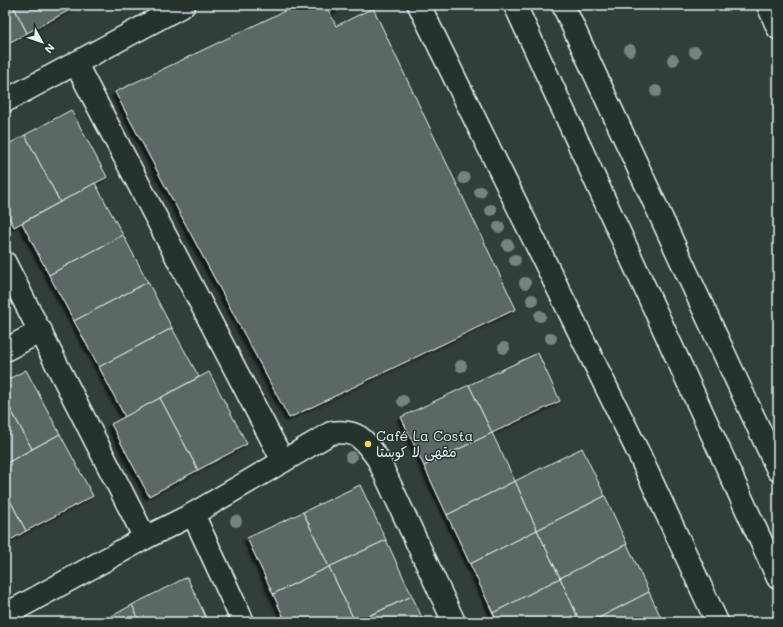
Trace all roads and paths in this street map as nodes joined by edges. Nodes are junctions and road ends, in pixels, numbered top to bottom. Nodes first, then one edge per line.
1 (184, 5) edge
2 (419, 5) edge
3 (515, 5) edge
4 (563, 5) edge
5 (768, 5) edge
6 (778, 28) edge
7 (76, 64) junction
8 (5, 101) edge
9 (5, 263) edge
10 (41, 331) junction
11 (5, 350) edge
12 (284, 461) junction
13 (778, 470) edge
14 (193, 514) junction
15 (145, 538) junction
16 (778, 578) edge
17 (18, 614) edge
18 (243, 622) edge
19 (454, 622) edge
20 (717, 622) edge

1 - 7 main road
2 - 20 main road
3 - 16 main road
4 - 13 main road
5 - 6 main road
7 - 8 main road
7 - 12 main road
9 - 10 main road
10 - 11 main road
10 - 15 main road
12 - 14 main road
12 - 19 main road
14 - 15 main road
14 - 18 main road
15 - 17 main road

